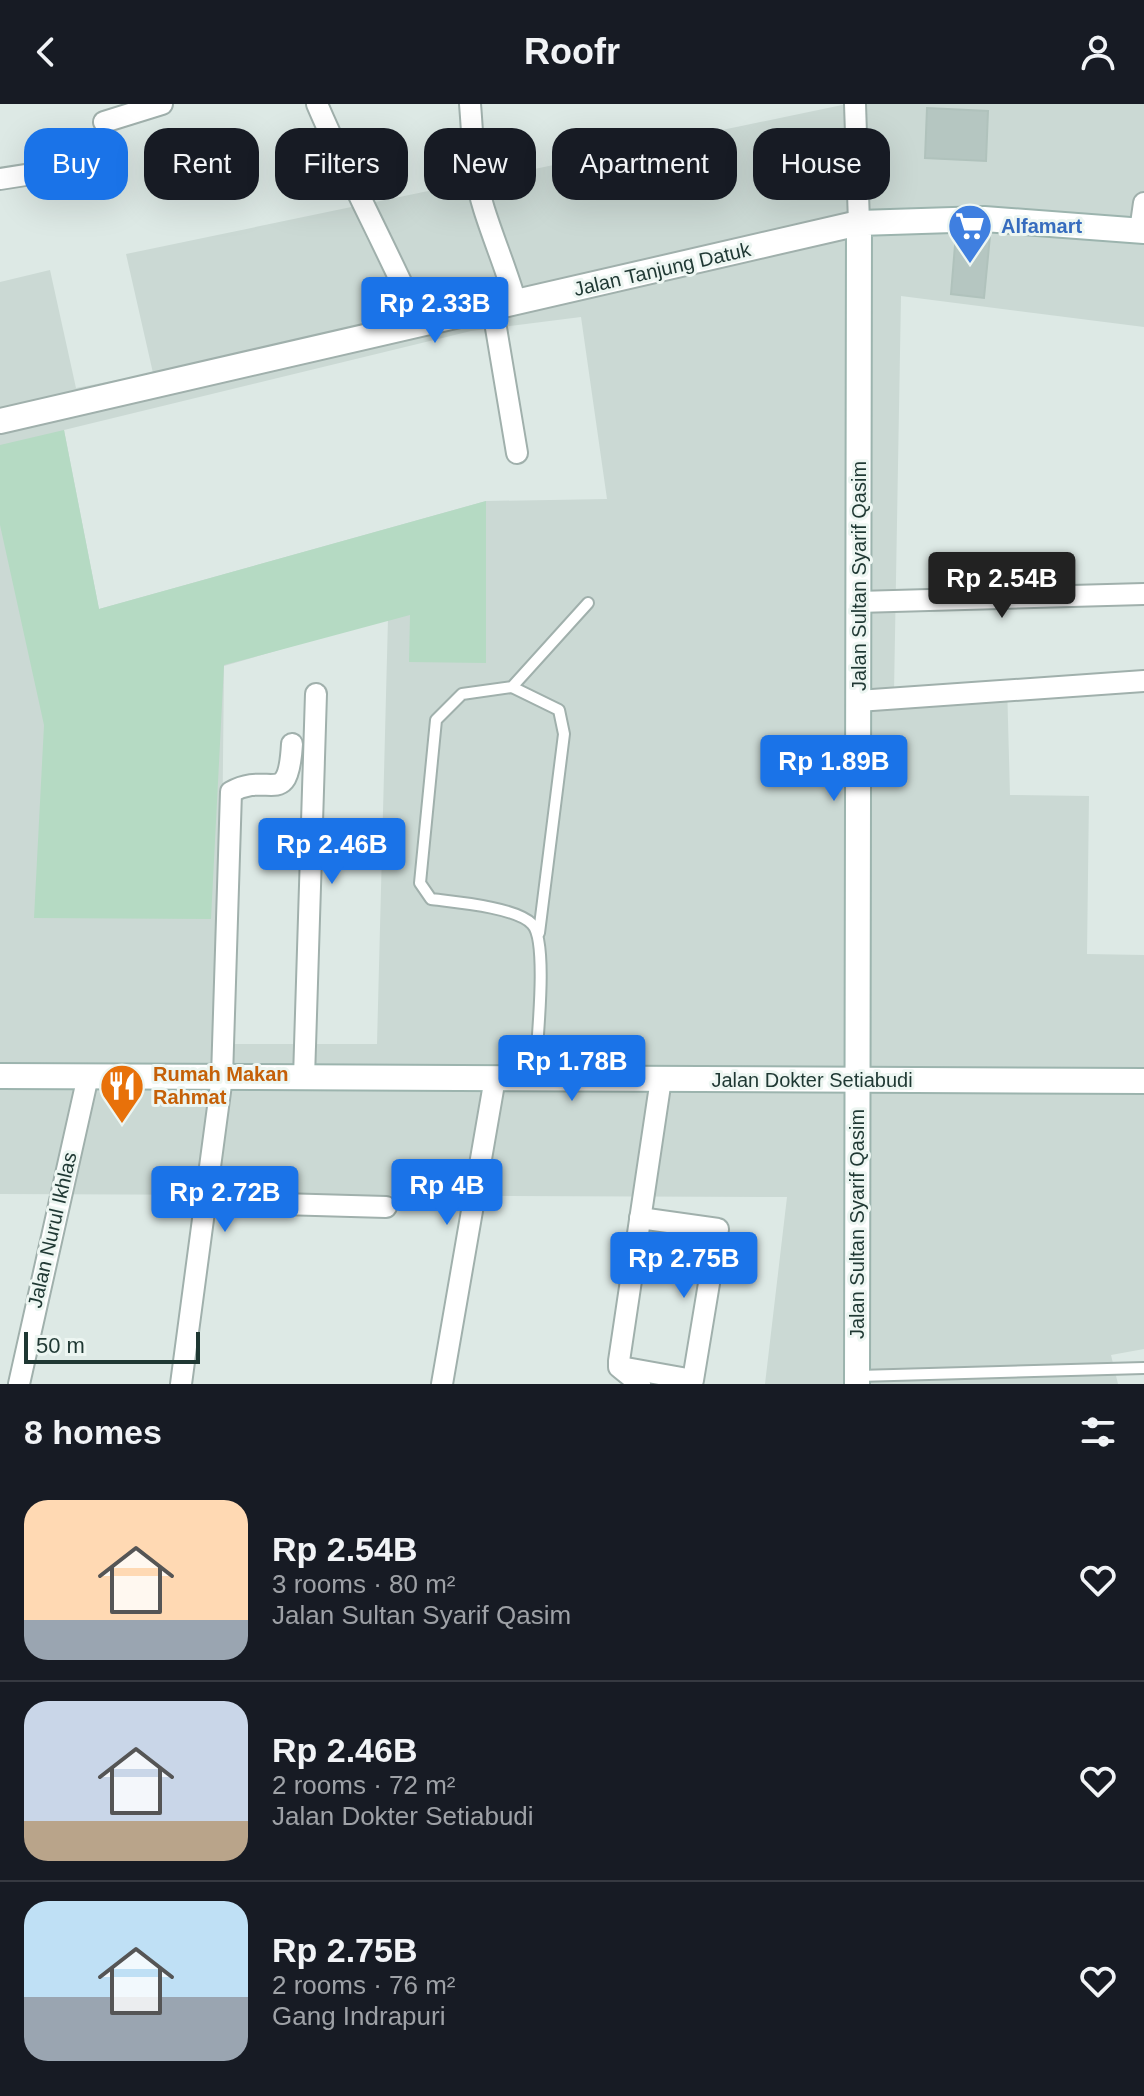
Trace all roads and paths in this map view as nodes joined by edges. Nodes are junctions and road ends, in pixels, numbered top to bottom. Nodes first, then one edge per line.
1 (162, 104) edge
2 (317, 104) edge
3 (470, 104) edge
4 (855, 104) edge
5 (104, 122) dead end
6 (24, 175) edge
7 (0, 179) edge
8 (1144, 203) edge
9 (859, 223) junction
10 (1142, 231) edge
11 (505, 307) junction
12 (420, 323) junction
13 (0, 421) edge
14 (517, 453) dead end
15 (1144, 594) edge
16 (858, 602) junction
17 (588, 603) dead end
18 (1144, 681) edge
19 (512, 687) junction
20 (316, 694) dead end
21 (858, 701) junction
22 (292, 744) dead end
23 (539, 935) junction
24 (0, 1076) edge
25 (88, 1076) junction
26 (222, 1077) junction
27 (304, 1078) junction
28 (495, 1078) junction
29 (535, 1079) junction
30 (661, 1079) junction
31 (858, 1081) junction
32 (1144, 1081) edge
33 (207, 1202) junction
34 (386, 1207) dead end
35 (640, 1218) junction
36 (619, 1367) junction
37 (1144, 1368) edge
38 (857, 1380) edge
39 (19, 1384) edge
40 (181, 1384) edge
41 (442, 1384) edge
42 (640, 1384) edge

1 - 5 street
2 - 12 street
3 - 11 street
4 - 9 street, Jalan Sultan Syarif Qasim
6 - 7 street
8 - 10 street
9 - 10 main road, Jalan Tanjung Datuk
9 - 11 main road, Jalan Tanjung Datuk
9 - 16 main road, Jalan Sultan Syarif Qasim
11 - 12 main road, Jalan Tanjung Datuk
11 - 14 street
12 - 13 main road, Jalan Tanjung Datuk
15 - 16 street
16 - 21 main road, Jalan Sultan Syarif Qasim
17 - 19 lane
18 - 21 street
19 - 23 lane
19 - 23 lane
20 - 27 street
21 - 31 main road, Jalan Sultan Syarif Qasim
22 - 26 street
23 - 29 lane
24 - 25 main road, Jalan Dokter Setiabudi
25 - 26 main road, Jalan Dokter Setiabudi
25 - 39 street, Jalan Nurul Ikhlas
26 - 27 main road, Jalan Dokter Setiabudi
26 - 33 street
27 - 28 main road, Jalan Dokter Setiabudi
28 - 29 main road, Jalan Dokter Setiabudi
28 - 41 street
29 - 30 main road, Jalan Dokter Setiabudi
30 - 31 main road, Jalan Dokter Setiabudi
30 - 35 street
31 - 32 main road, Jalan Dokter Setiabudi
31 - 38 main road, Jalan Sultan Syarif Qasim
33 - 34 street
33 - 40 street
35 - 36 street
35 - 36 street
36 - 42 street
37 - 38 lane

